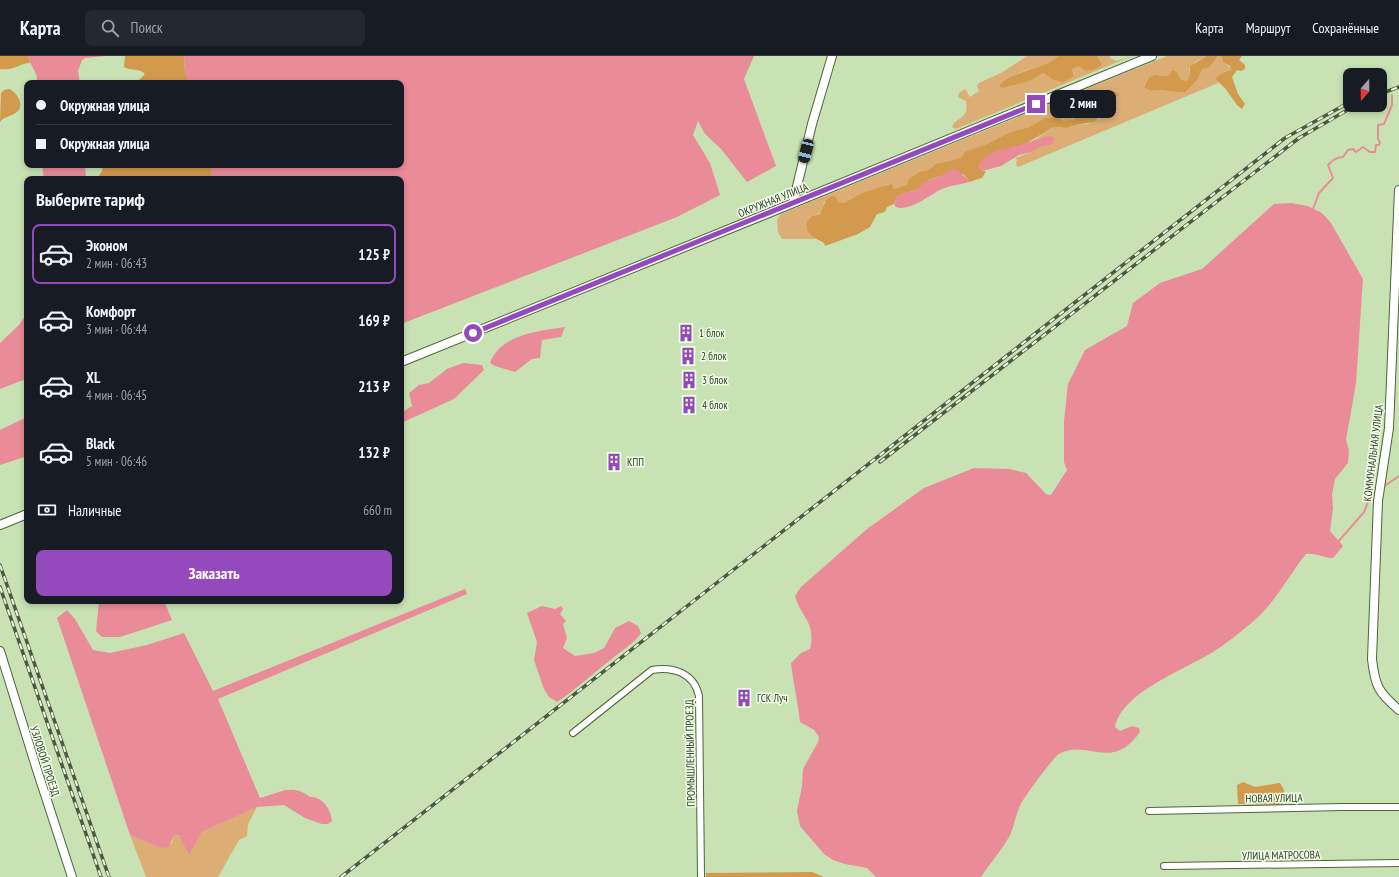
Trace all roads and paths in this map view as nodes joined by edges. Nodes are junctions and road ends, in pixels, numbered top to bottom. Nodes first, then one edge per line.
1 (832, 56) edge
2 (1152, 56) edge
3 (1399, 190) edge
4 (793, 203) junction
5 (404, 361) edge
6 (24, 515) edge
7 (0, 525) edge
8 (0, 651) edge
9 (1399, 710) edge
10 (573, 733) dead end
11 (1399, 807) edge
12 (1149, 811) dead end
13 (1399, 863) edge
14 (1164, 866) dead end
15 (72, 877) edge
16 (701, 877) edge

1 - 4 main road
2 - 4 main road, ОКРУЖНАЯ УЛИЦА
3 - 9 main road, КОММУНАЛЬНАЯ УЛИЦА
4 - 5 main road, ОКРУЖНАЯ УЛИЦА
6 - 7 main road
8 - 15 main road, УЗЛОВОЙ ПРОЕЗД
10 - 16 street, ПРОМЫШЛЕННЫЙ ПРОЕЗД
11 - 12 street, НОВАЯ УЛИЦА
13 - 14 street, УЛИЦА МАТРОСОВА

